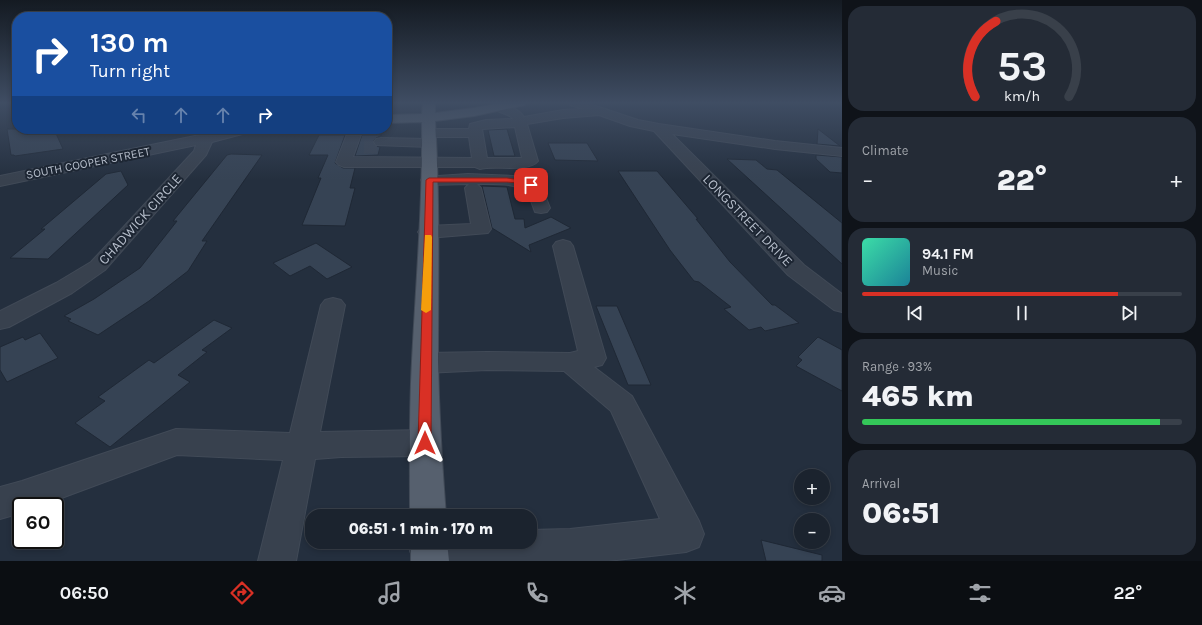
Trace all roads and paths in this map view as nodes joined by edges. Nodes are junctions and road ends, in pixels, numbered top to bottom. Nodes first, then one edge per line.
1 (407, 128) edge
2 (428, 128) edge
3 (475, 128) edge
4 (522, 128) edge
5 (659, 128) edge
6 (660, 128) edge
7 (475, 133) junction
8 (226, 134) edge
9 (369, 136) edge
10 (206, 139) junction
11 (396, 142) junction
12 (429, 151) junction
13 (842, 152) edge
14 (480, 164) junction
15 (0, 181) edge
16 (473, 188) dead end
17 (541, 208) dead end
18 (428, 232) junction
19 (563, 246) dead end
20 (333, 305) dead end
21 (842, 305) edge
22 (0, 321) edge
23 (570, 362) junction
24 (425, 363) junction
25 (425, 443) junction
26 (301, 447) junction
27 (0, 503) edge
28 (428, 509) edge
29 (537, 546) edge
30 (277, 561) edge

1 - 12 main road
2 - 12 main road
3 - 7 street
4 - 14 street
5 - 21 street, LONGSTREET DRIVE
6 - 13 street
7 - 12 street
7 - 14 street
8 - 10 street, SOUTH COOPER STREET
9 - 11 street
9 - 11 street
9 - 12 street
10 - 15 street, SOUTH COOPER STREET
10 - 22 street, CHADWICK CIRCLE
11 - 12 street
12 - 14 street
12 - 17 street
12 - 18 main road
16 - 18 street
18 - 24 main road
19 - 23 street
20 - 26 street
23 - 24 street
23 - 29 street
24 - 25 main road
25 - 26 street
25 - 28 main road
26 - 27 street
26 - 30 street

